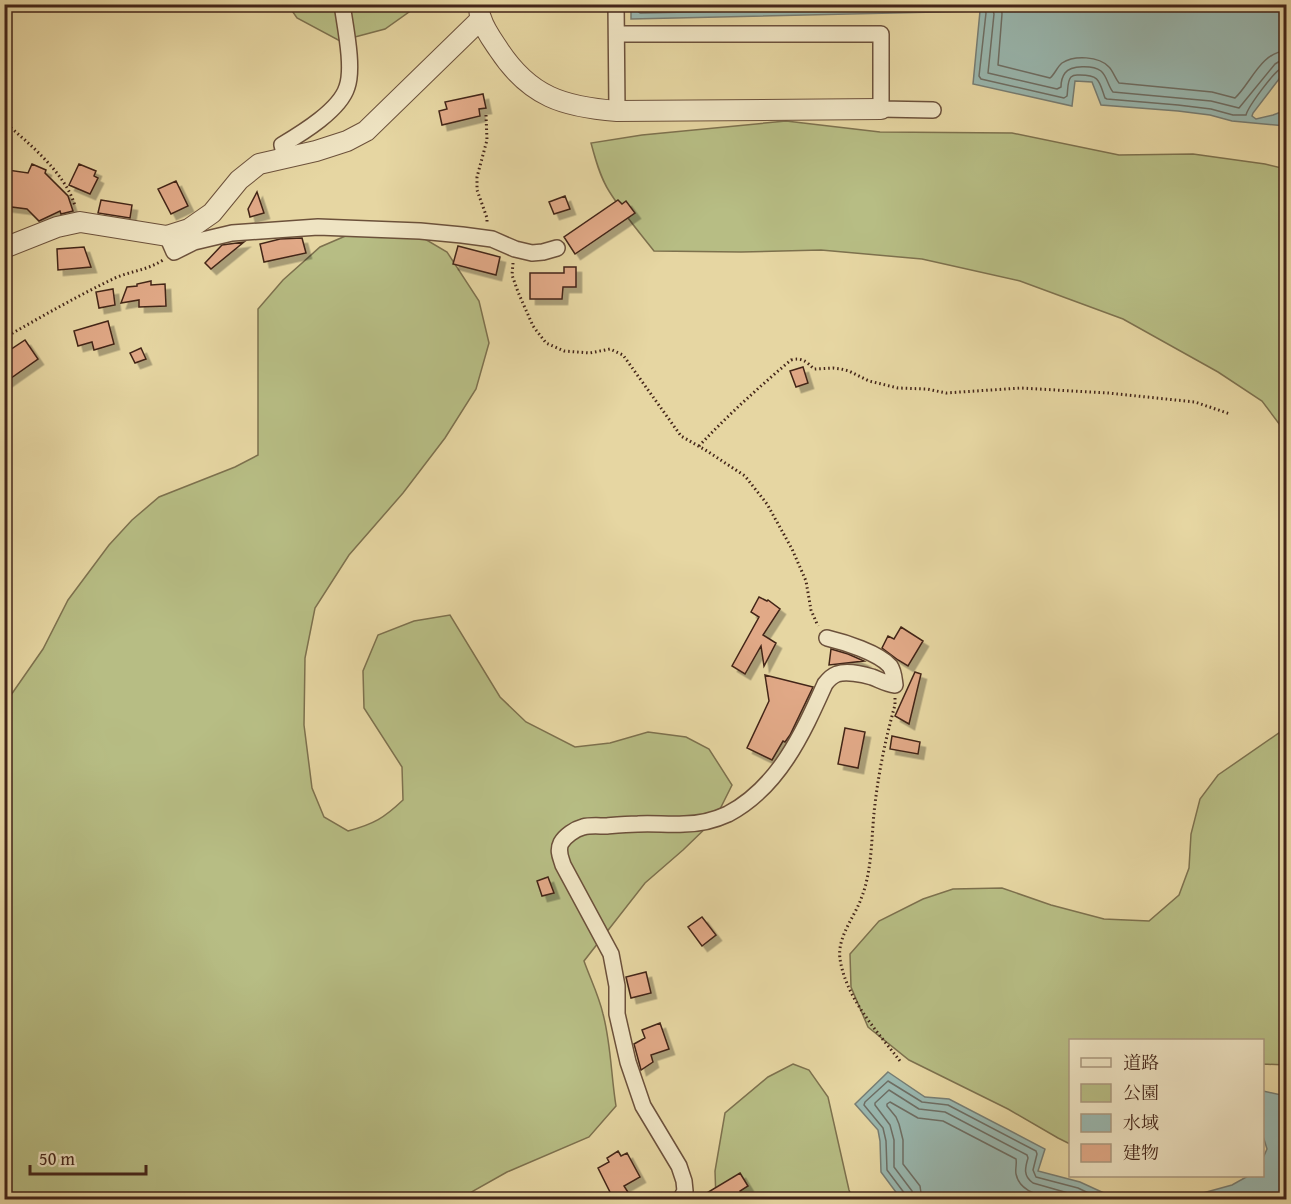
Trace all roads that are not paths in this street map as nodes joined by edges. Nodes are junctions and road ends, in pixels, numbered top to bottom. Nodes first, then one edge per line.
1 (342, 4) edge
2 (616, 4) edge
3 (480, 12) edge
4 (617, 34) junction
5 (881, 109) junction
6 (933, 110) dead end
7 (617, 111) junction
8 (285, 157) junction
9 (170, 244) junction
10 (4, 248) edge
11 (556, 248) dead end
12 (827, 638) road end
13 (680, 1200) edge

1 - 8 street
2 - 4 street
3 - 7 street
3 - 8 street
4 - 5 street
4 - 7 street
5 - 6 street
5 - 7 street
8 - 9 street
9 - 10 street
9 - 11 street
12 - 13 street

